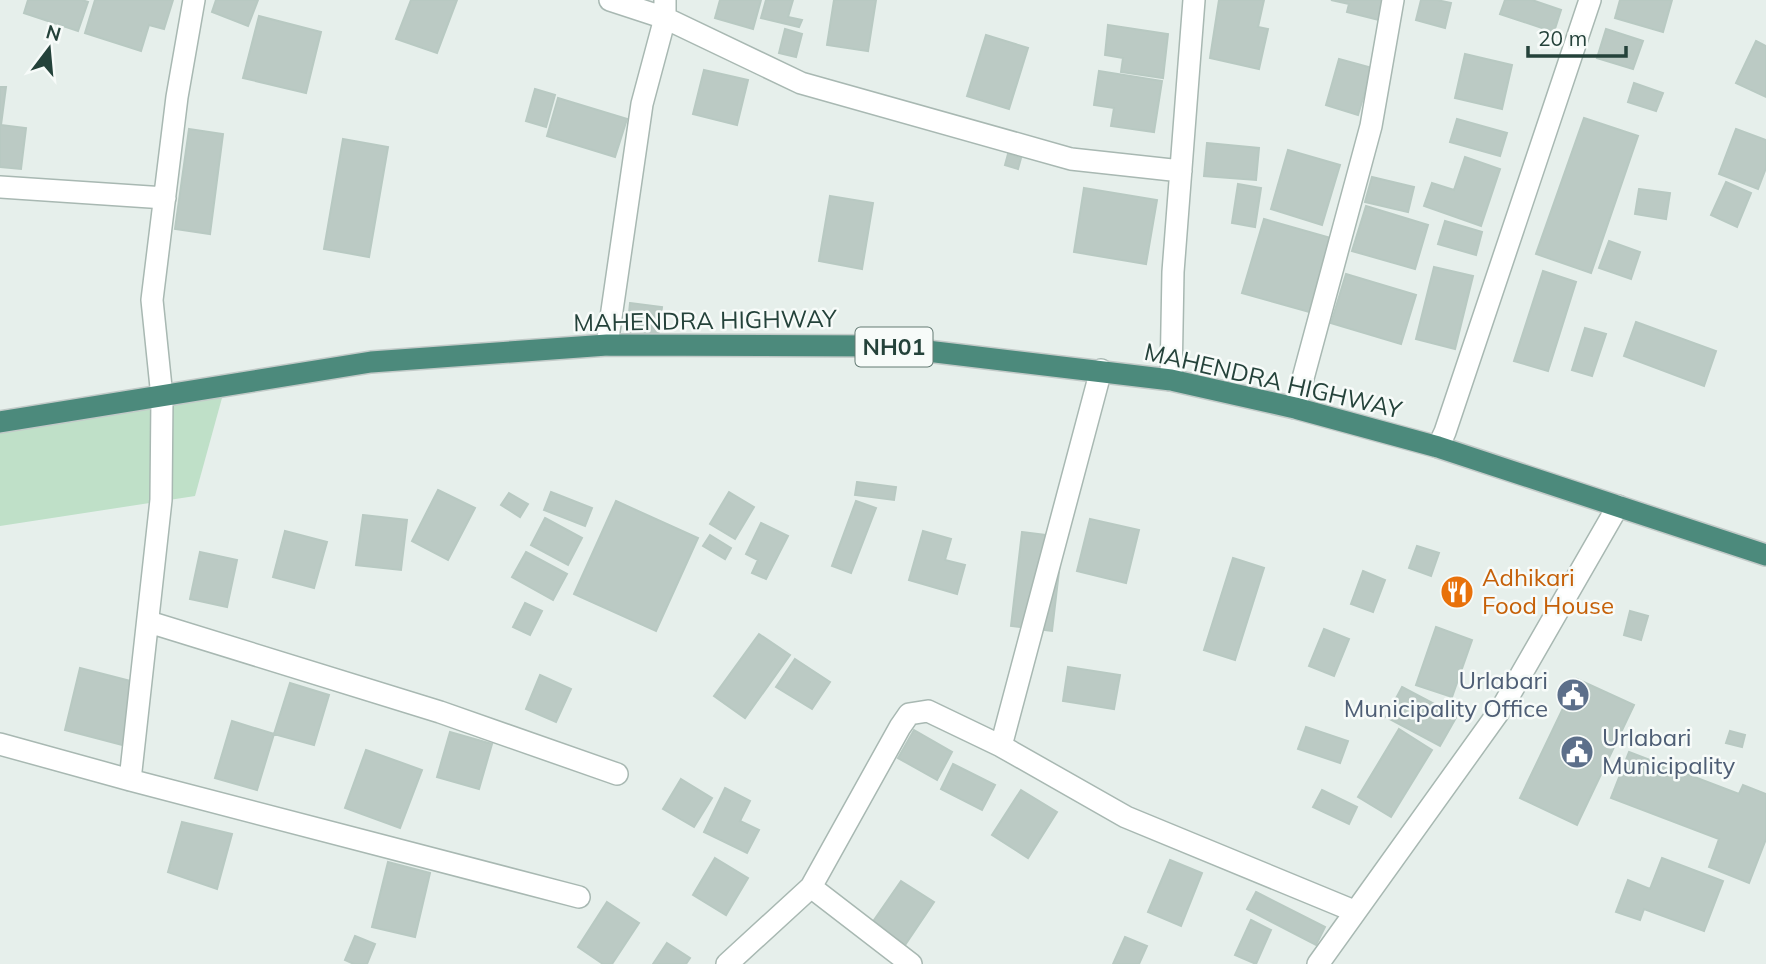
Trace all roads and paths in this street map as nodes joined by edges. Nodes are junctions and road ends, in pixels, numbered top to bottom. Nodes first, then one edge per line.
1 (194, 0) edge
2 (610, 0) edge
3 (1194, 0) edge
4 (1393, 0) edge
5 (1590, 0) edge
6 (665, 9) edge
7 (1181, 171) junction
8 (0, 187) edge
9 (164, 198) junction
10 (607, 345) junction
11 (1101, 370) junction
12 (1171, 380) junction
13 (162, 397) junction
14 (1295, 408) junction
15 (0, 422) edge
16 (1438, 447) junction
17 (1618, 506) junction
18 (1766, 555) edge
19 (149, 622) junction
20 (0, 744) edge
21 (1001, 746) junction
22 (617, 774) dead end
23 (130, 780) junction
24 (811, 887) junction
25 (579, 897) dead end
26 (1354, 911) junction
27 (727, 964) edge
28 (911, 964) edge
29 (1318, 964) edge

1 - 9 street
2 - 6 street
3 - 7 street
4 - 14 street
5 - 16 street
6 - 7 street
6 - 10 street
7 - 12 street
8 - 9 street
9 - 13 street
10 - 11 highway, MAHENDRA HIGHWAY / NH01
10 - 13 highway, MAHENDRA HIGHWAY / NH01
11 - 12 highway, MAHENDRA HIGHWAY / NH01
11 - 21 street
12 - 14 highway, MAHENDRA HIGHWAY / NH01
13 - 15 highway, MAHENDRA HIGHWAY / NH01
13 - 19 street
14 - 16 highway, MAHENDRA HIGHWAY / NH01
16 - 17 highway, MAHENDRA HIGHWAY / NH01
17 - 18 highway, MAHENDRA HIGHWAY / NH01
17 - 26 street
19 - 22 street
19 - 23 street
20 - 23 street
21 - 24 street
21 - 26 street
23 - 25 street
24 - 27 street
24 - 28 street
26 - 29 street

